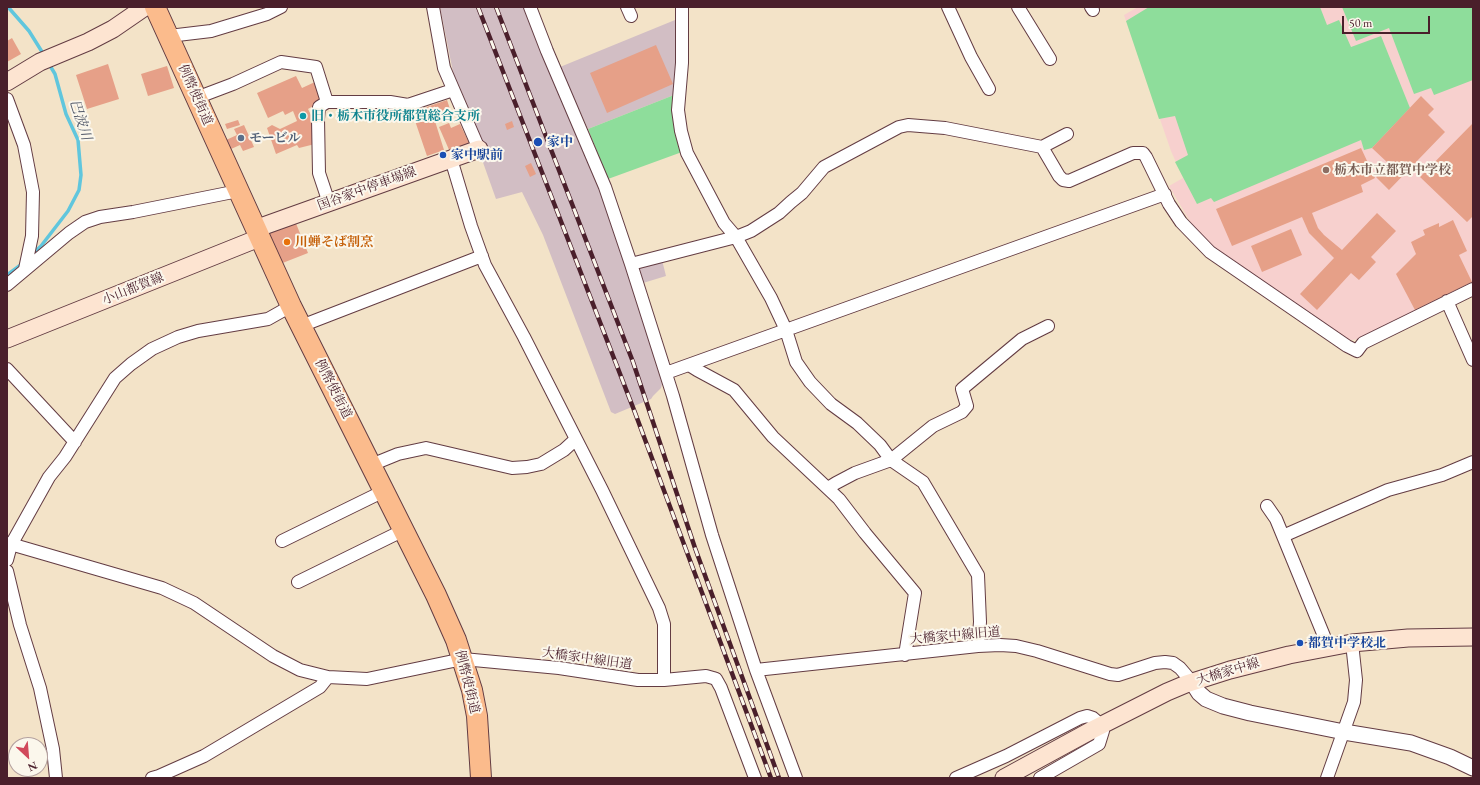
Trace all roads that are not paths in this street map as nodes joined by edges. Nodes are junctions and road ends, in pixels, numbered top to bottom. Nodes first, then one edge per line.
1 (145, 7) edge
2 (155, 7) edge
3 (281, 7) edge
4 (432, 7) edge
5 (530, 7) edge
6 (682, 7) edge
7 (948, 7) edge
8 (1018, 7) edge
9 (168, 36) junction
10 (1050, 59) dead end
11 (7, 82) edge
12 (989, 89) dead end
13 (453, 90) junction
14 (196, 98) junction
15 (7, 99) edge
16 (327, 102) junction
17 (1067, 134) dead end
18 (1042, 147) junction
19 (479, 149) joint
20 (451, 159) junction
21 (238, 192) junction
22 (1165, 194) junction
23 (329, 202) junction
24 (257, 234) junction
25 (736, 237) junction
26 (482, 256) junction
27 (631, 264) junction
28 (25, 269) junction
29 (7, 285) edge
30 (1473, 289) edge
31 (1447, 301) junction
32 (291, 306) junction
33 (301, 326) junction
34 (1048, 326) dead end
35 (786, 330) junction
36 (7, 339) edge
37 (1473, 360) edge
38 (689, 365) junction
39 (7, 369) edge
40 (666, 374) junction
41 (576, 439) junction
42 (75, 442) junction
43 (891, 460) junction
44 (1473, 462) edge
45 (371, 465) junction
46 (828, 488) junction
47 (384, 491) junction
48 (1267, 506) dead end
49 (404, 530) junction
50 (1284, 536) junction
51 (282, 541) dead end
52 (9, 544) edge
53 (7, 560) edge
54 (7, 571) edge
55 (298, 582) dead end
56 (1473, 636) edge
57 (1352, 643) junction
58 (978, 646) junction
59 (1326, 647) junction
60 (905, 655) junction
61 (463, 659) junction
62 (756, 670) junction
63 (328, 677) junction
64 (664, 680) junction
65 (1192, 682) junction
66 (1101, 725) junction
67 (1344, 732) junction
68 (1473, 768) edge
69 (1051, 775) edge
70 (56, 778) edge
71 (152, 778) edge
72 (481, 778) edge
73 (756, 778) edge
74 (796, 778) edge
75 (956, 778) edge
76 (1004, 778) edge
77 (1040, 778) edge
78 (1327, 778) edge

1 - 11 main road
2 - 9 main road, 例幣使街道
3 - 9 street
4 - 13 street
5 - 27 street
6 - 25 street
7 - 12 street
8 - 10 street
9 - 14 main road, 例幣使街道
13 - 16 street
13 - 19 street
14 - 16 street
14 - 21 main road, 例幣使街道
15 - 28 street
16 - 23 street
17 - 18 street
18 - 22 street
18 - 25 street
19 - 20 main road, 国谷家中停車場線
20 - 23 main road, 国谷家中停車場線
20 - 26 street
21 - 24 main road, 例幣使街道
21 - 28 street
22 - 31 street
22 - 35 street
23 - 24 main road, 国谷家中停車場線
24 - 32 main road, 例幣使街道
24 - 36 main road, 小山都賀線
25 - 27 street
25 - 35 street
26 - 33 street
26 - 41 street
27 - 40 street
28 - 29 street
30 - 31 street
31 - 37 street
32 - 33 main road, 例幣使街道
32 - 42 street
33 - 45 main road, 例幣使街道
34 - 43 street
35 - 38 street
35 - 43 street
38 - 40 street
38 - 46 street
39 - 42 street
40 - 62 street
41 - 45 street
41 - 64 street
42 - 52 street
43 - 46 street
43 - 58 street
44 - 50 street
45 - 47 main road, 例幣使街道
46 - 60 street
47 - 49 main road, 例幣使街道
47 - 51 street
48 - 50 street
49 - 55 street
49 - 61 main road, 例幣使街道
50 - 59 street
52 - 53 street
52 - 63 street, 大橋家中線旧道
54 - 70 street
56 - 57 main road, 大橋家中線
57 - 59 main road, 大橋家中線
57 - 67 street
58 - 60 street, 大橋家中線旧道
58 - 65 street, 大橋家中線旧道
59 - 65 main road, 大橋家中線
60 - 62 street, 大橋家中線旧道
61 - 63 street, 大橋家中線旧道
61 - 64 street, 大橋家中線旧道
61 - 72 main road, 例幣使街道
62 - 74 street
63 - 71 street
64 - 73 street, 大橋家中線旧道
65 - 66 main road, 大橋家中線
65 - 67 street
66 - 69 street
66 - 75 street
66 - 76 main road, 大橋家中線
67 - 68 street
67 - 78 street
69 - 77 street

